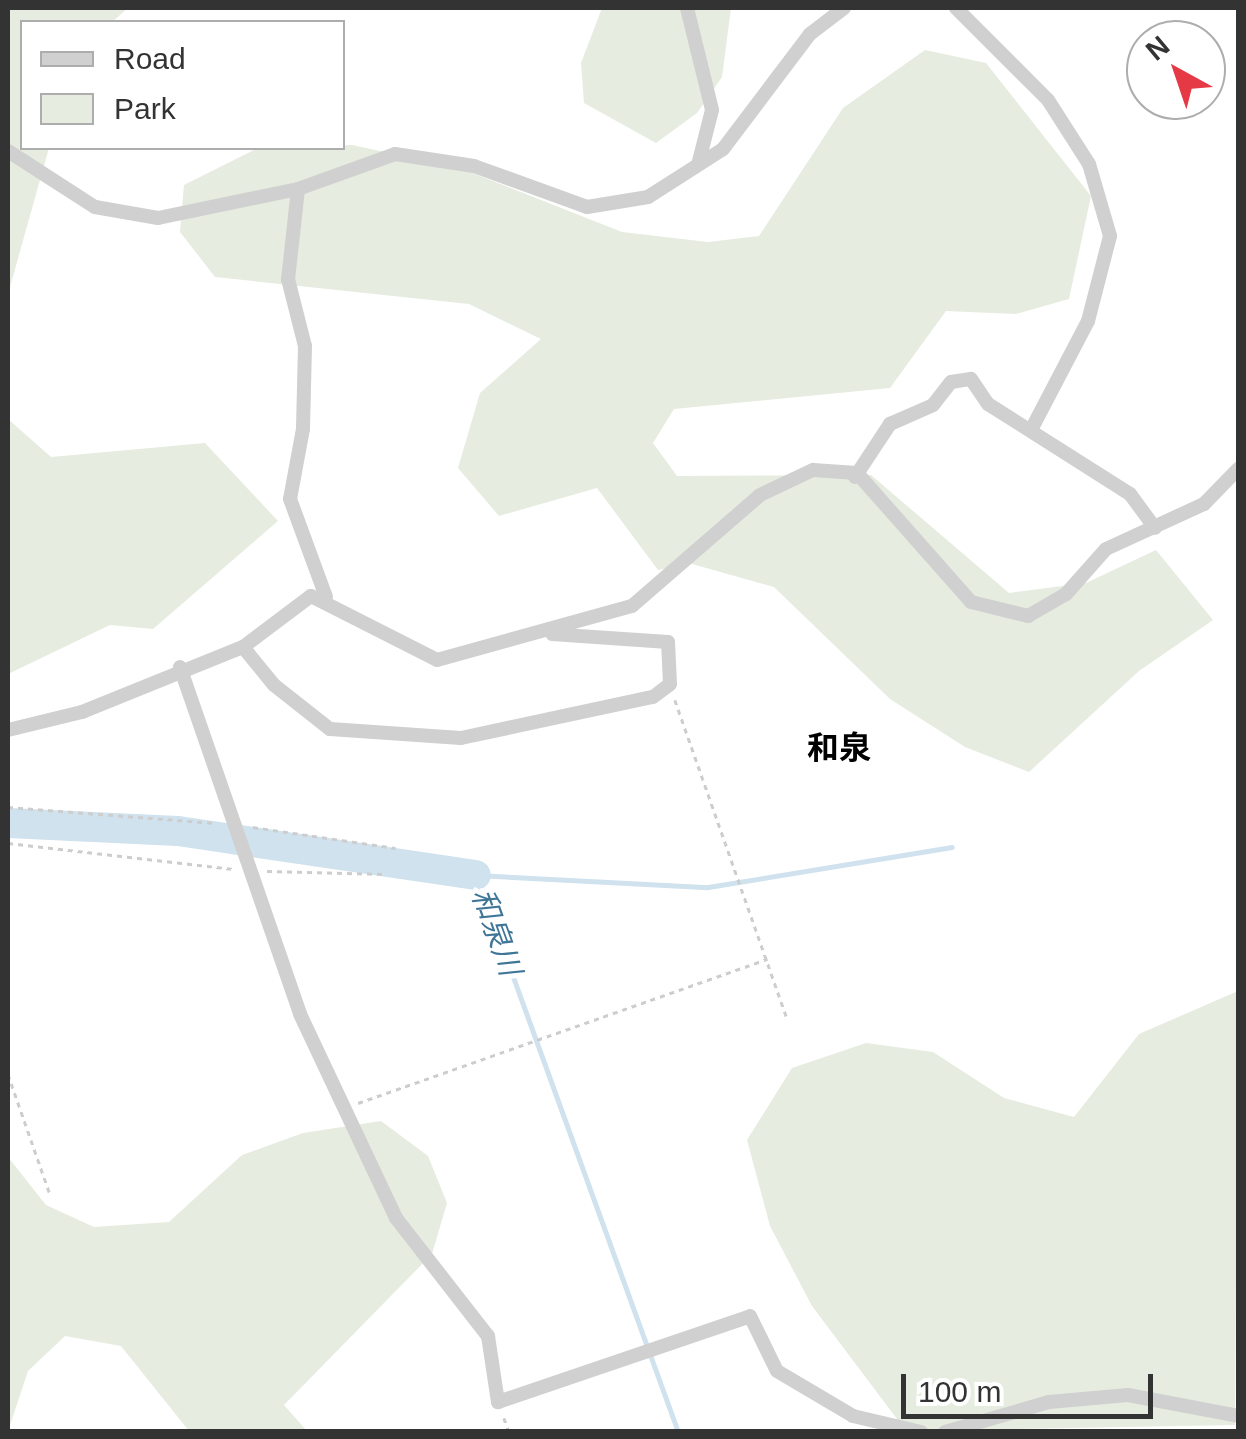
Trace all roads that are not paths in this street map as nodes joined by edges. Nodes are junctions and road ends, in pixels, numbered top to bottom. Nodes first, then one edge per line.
1 (687, 8) edge
2 (844, 8) edge
3 (956, 8) edge
4 (8, 151) edge
5 (699, 161) junction
6 (298, 189) junction
7 (1033, 426) junction
8 (1238, 469) edge
9 (856, 475) junction
10 (1155, 528) junction
11 (326, 597) junction
12 (552, 634) dead end
13 (244, 647) junction
14 (180, 667) junction
15 (8, 730) edge
16 (1238, 1416) edge
17 (921, 1432) edge
18 (945, 1432) edge

1 - 5 street
2 - 5 street
3 - 7 street
4 - 6 street
5 - 6 street
6 - 11 street
7 - 9 street
7 - 10 street
8 - 10 street
9 - 10 street
9 - 11 street
11 - 13 street
12 - 13 street
13 - 14 street
14 - 15 street
14 - 17 street
16 - 18 street

